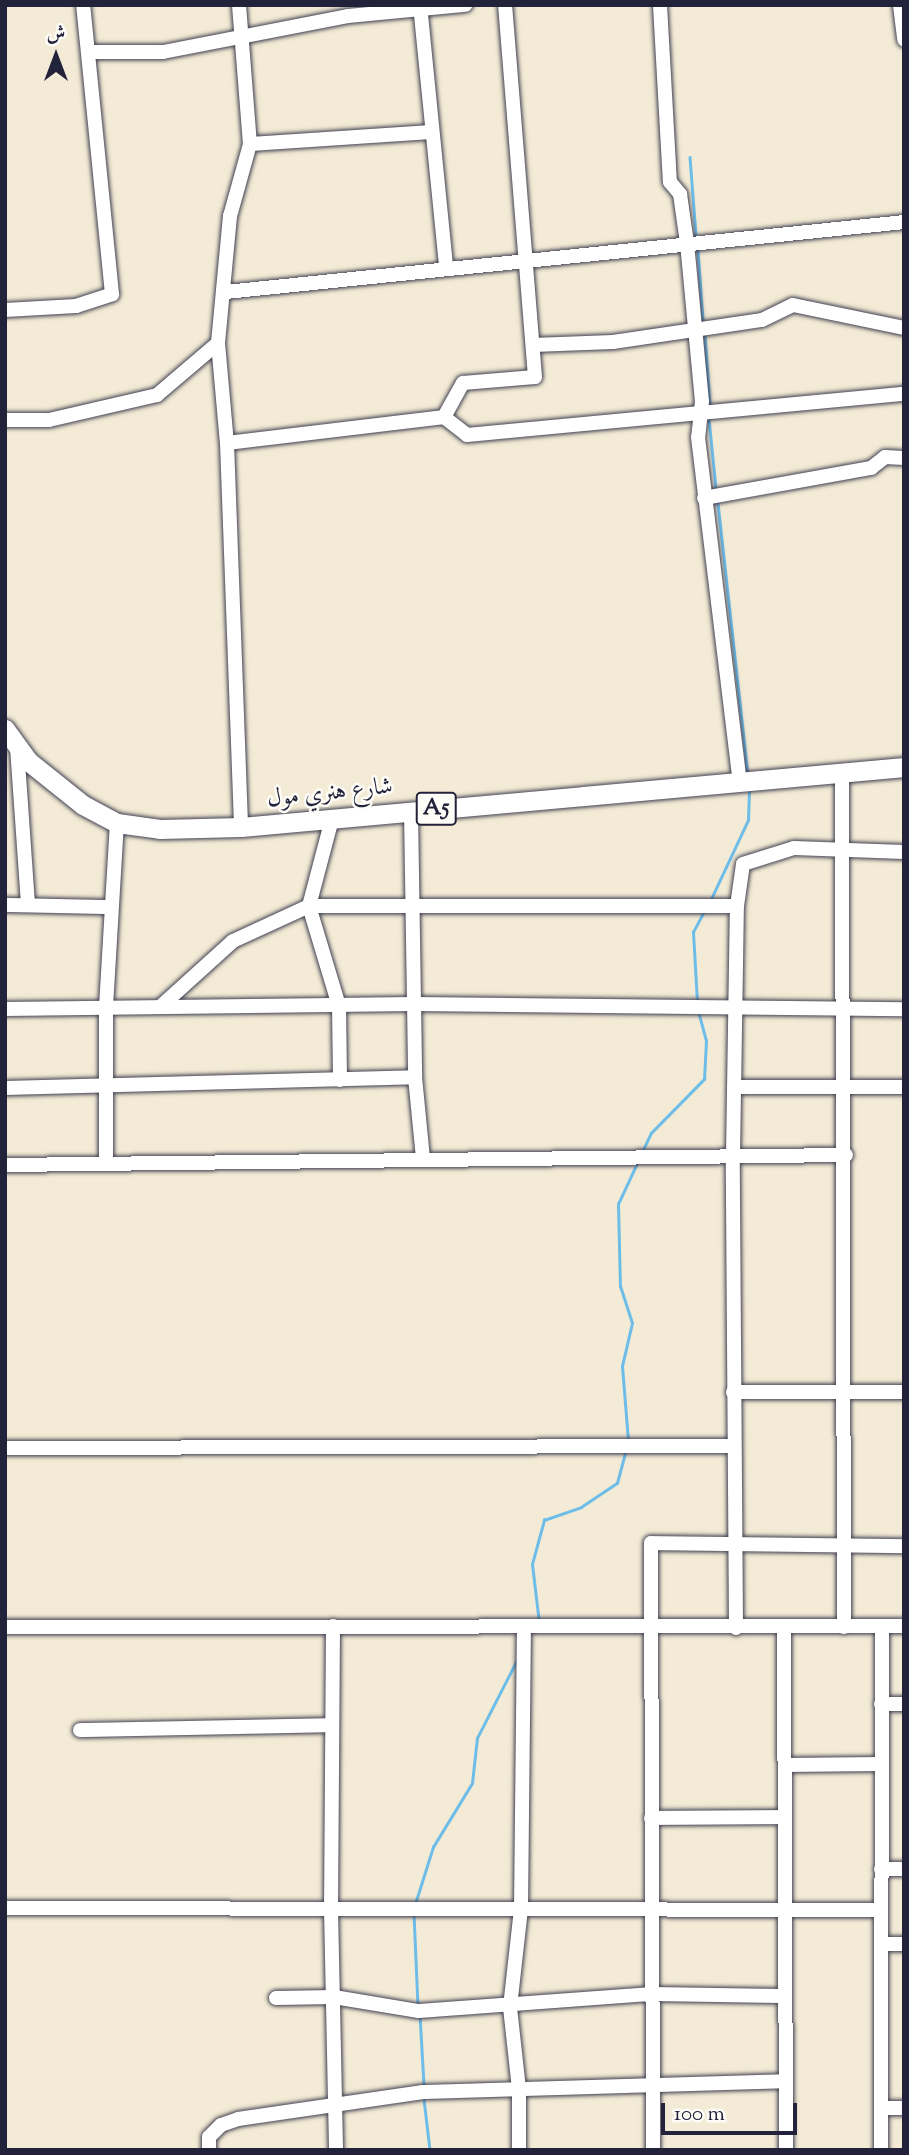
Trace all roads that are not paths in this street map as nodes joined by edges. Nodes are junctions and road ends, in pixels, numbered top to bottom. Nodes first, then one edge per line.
1 (83, 5) edge
2 (239, 5) edge
3 (465, 5) edge
4 (505, 5) edge
5 (660, 5) edge
6 (900, 5) edge
7 (420, 7) edge
8 (347, 10) edge
9 (241, 34) junction
10 (904, 40) edge
11 (89, 52) junction
12 (432, 132) junction
13 (250, 144) junction
14 (904, 222) edge
15 (687, 243) junction
16 (526, 259) junction
17 (446, 267) junction
18 (226, 292) junction
19 (5, 310) edge
20 (904, 328) edge
21 (695, 329) junction
22 (218, 343) junction
23 (533, 345) junction
24 (904, 394) edge
25 (701, 412) junction
26 (444, 417) junction
27 (5, 420) edge
28 (228, 443) junction
29 (904, 458) edge
30 (704, 498) junction
31 (5, 729) edge
32 (11, 751) edge
33 (904, 766) edge
34 (842, 773) junction
35 (740, 783) junction
36 (411, 811) junction
37 (331, 819) junction
38 (117, 822) junction
39 (241, 827) junction
40 (843, 850) junction
41 (904, 852) edge
42 (412, 903) junction
43 (5, 905) edge
44 (28, 905) junction
45 (309, 906) junction
46 (737, 906) junction
47 (110, 907) junction
48 (414, 1004) junction
49 (339, 1006) junction
50 (106, 1007) junction
51 (160, 1007) junction
52 (5, 1009) edge
53 (735, 1009) junction
54 (904, 1009) edge
55 (845, 1010) junction
56 (415, 1077) junction
57 (340, 1080) junction
58 (106, 1084) junction
59 (846, 1086) junction
60 (734, 1087) junction
61 (904, 1087) edge
62 (5, 1088) edge
63 (733, 1155) junction
64 (846, 1155) junction
65 (422, 1158) junction
66 (106, 1163) junction
67 (5, 1165) edge
68 (733, 1392) junction
69 (845, 1392) junction
70 (904, 1392) edge
71 (734, 1446) junction
72 (5, 1448) edge
73 (735, 1545) junction
74 (846, 1546) junction
75 (904, 1546) edge
76 (333, 1626) junction
77 (904, 1626) edge
78 (5, 1627) edge
79 (524, 1627) junction
80 (844, 1627) junction
81 (881, 1627) junction
82 (651, 1628) junction
83 (736, 1628) junction
84 (784, 1628) junction
85 (881, 1704) junction
86 (904, 1704) edge
87 (332, 1725) junction
88 (80, 1730) dead end
89 (881, 1764) junction
90 (785, 1765) junction
91 (785, 1817) junction
92 (651, 1818) junction
93 (881, 1869) junction
94 (904, 1869) edge
95 (5, 1908) edge
96 (331, 1909) junction
97 (521, 1909) junction
98 (651, 1909) junction
99 (784, 1909) junction
100 (881, 1910) junction
101 (881, 1944) junction
102 (904, 1944) edge
103 (652, 1994) junction
104 (784, 1996) junction
105 (334, 1997) junction
106 (276, 1998) dead end
107 (510, 2007) junction
108 (785, 2081) junction
109 (652, 2085) junction
110 (519, 2089) junction
111 (336, 2103) junction
112 (881, 2108) junction
113 (904, 2108) edge
114 (209, 2150) edge
115 (336, 2150) edge
116 (519, 2150) edge
117 (653, 2150) edge
118 (786, 2150) edge
119 (881, 2150) edge

1 - 11 street
2 - 9 street
3 - 7 street
4 - 16 street
5 - 15 street
6 - 10 street
7 - 8 street
7 - 12 street
8 - 9 street
9 - 11 street
9 - 13 street
11 - 19 street
12 - 13 street
12 - 17 street
13 - 18 street
14 - 15 street
15 - 16 street
15 - 21 street
16 - 17 street
16 - 23 street
17 - 18 street
18 - 22 street
20 - 21 street
21 - 23 street
21 - 25 street
22 - 27 street
22 - 28 street
23 - 26 street
24 - 25 street
25 - 26 street
25 - 30 street
26 - 28 street
28 - 39 street
29 - 30 street
30 - 35 street
31 - 32 highway, شارع هنري مول / A5
32 - 38 highway, شارع هنري مول / A5
32 - 44 street
33 - 34 highway, شارع هنري مول / A5
34 - 35 highway, شارع هنري مول / A5
34 - 40 street
35 - 36 highway, شارع هنري مول / A5
36 - 37 highway, شارع هنري مول / A5
36 - 42 street
37 - 39 highway, شارع هنري مول / A5
37 - 45 street
38 - 39 highway, شارع هنري مول / A5
38 - 47 street
40 - 41 street
40 - 46 street
40 - 55 street
42 - 45 street
42 - 46 street
42 - 48 street
43 - 44 street
44 - 47 street
45 - 49 street
45 - 51 street
46 - 53 street
47 - 50 street
48 - 49 street
48 - 53 street
48 - 56 street
49 - 51 street
49 - 57 street
50 - 51 street
50 - 52 street
50 - 58 street
53 - 55 street
53 - 60 street
54 - 55 street
55 - 59 street
56 - 57 street
56 - 65 street
57 - 58 street
58 - 62 street
58 - 66 street
59 - 60 street
59 - 61 street
59 - 64 street
60 - 63 street
63 - 64 street
63 - 65 street
63 - 68 street
64 - 69 street
65 - 66 street
66 - 67 street
68 - 69 street
68 - 71 street
69 - 70 street
69 - 74 street
71 - 72 street
71 - 73 street
73 - 74 street
73 - 82 street
73 - 83 street
74 - 75 street
74 - 80 street
76 - 78 street
76 - 79 street
76 - 87 street
77 - 81 street
79 - 82 street
79 - 97 street
80 - 81 street
80 - 84 street
81 - 85 street
82 - 83 street
82 - 92 street
83 - 84 street
84 - 90 street
85 - 86 street
85 - 89 street
87 - 88 street
87 - 96 street
89 - 90 street
89 - 93 street
90 - 91 street
91 - 92 street
91 - 99 street
92 - 98 street
93 - 94 street
93 - 100 street
95 - 96 street
96 - 97 street
96 - 105 street
97 - 98 street
97 - 107 street
98 - 99 street
98 - 103 street
99 - 100 street
99 - 104 street
100 - 101 street
101 - 102 street
101 - 112 street
103 - 104 street
103 - 107 street
103 - 109 street
104 - 108 street
105 - 106 street
105 - 107 street
105 - 111 street
107 - 110 street
108 - 109 street
108 - 118 street
109 - 110 street
109 - 117 street
110 - 111 street
110 - 116 street
111 - 114 street
111 - 115 street
112 - 113 street
112 - 119 street

